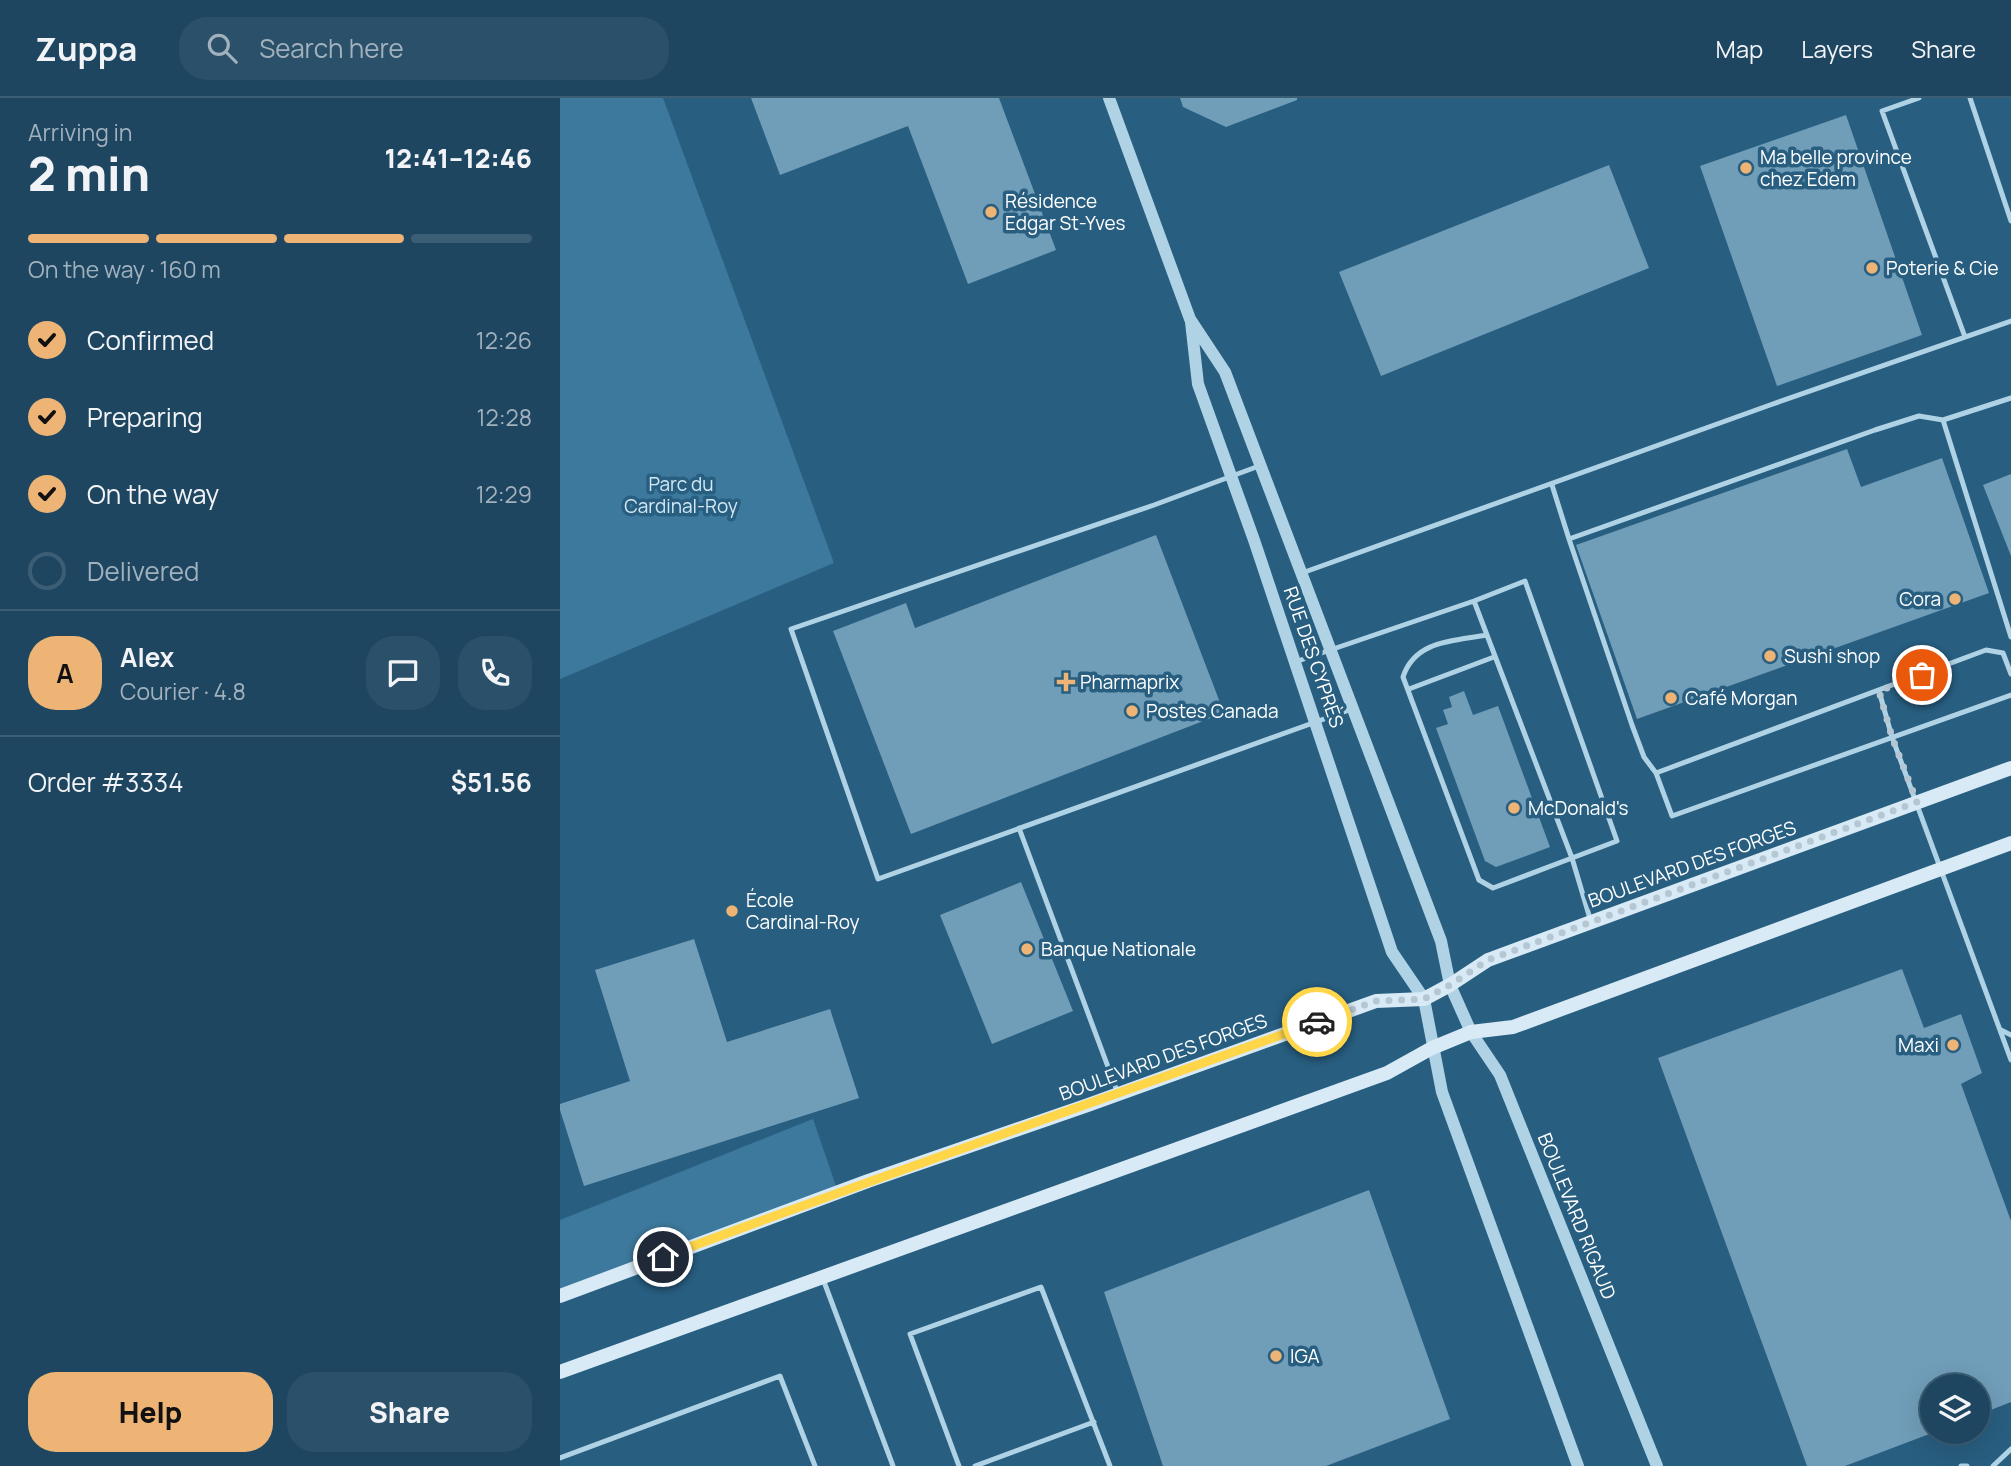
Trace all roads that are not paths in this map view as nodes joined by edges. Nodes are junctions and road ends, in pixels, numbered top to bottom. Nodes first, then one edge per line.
1 (1109, 98) edge
2 (1919, 98) edge
3 (1970, 98) edge
4 (2011, 221) edge
5 (1190, 318) junction
6 (2011, 321) edge
7 (1965, 337) junction
8 (2011, 398) edge
9 (1943, 420) junction
10 (1259, 466) junction
11 (1231, 477) junction
12 (1552, 485) junction
13 (1569, 539) junction
14 (1300, 574) junction
15 (1474, 601) junction
16 (1487, 635) junction
17 (2011, 637) edge
18 (2011, 649) edge
19 (1330, 651) junction
20 (2003, 653) junction
21 (1494, 657) junction
22 (1295, 663) junction
23 (2011, 674) edge
24 (1409, 688) junction
25 (1879, 691) junction
26 (2011, 695) edge
27 (1352, 709) junction
28 (1315, 722) junction
29 (1892, 737) junction
30 (2011, 768) edge
31 (1656, 773) junction
32 (1917, 802) junction
33 (1019, 828) junction
34 (2011, 843) edge
35 (1572, 858) junction
36 (1941, 869) junction
37 (1591, 922) junction
38 (1450, 985) junction
39 (1424, 999) junction
40 (2001, 1030) junction
41 (1471, 1032) junction
42 (2011, 1035) edge
43 (1432, 1048) junction
44 (2011, 1060) edge
45 (1119, 1094) junction
46 (822, 1276) junction
47 (560, 1296) edge
48 (560, 1372) edge
49 (1094, 1423) junction
50 (2011, 1449) edge
51 (560, 1458) edge
52 (814, 1466) edge
53 (893, 1466) edge
54 (959, 1466) edge
55 (975, 1466) edge
56 (1110, 1466) edge
57 (1578, 1466) edge
58 (1657, 1466) edge
59 (1961, 1466) edge
60 (1966, 1466) edge
61 (1993, 1466) edge

1 - 5 street, RUE DES CYPRÈS
2 - 7 lane
3 - 4 lane
5 - 10 street, RUE DES CYPRÈS
5 - 11 street, RUE DES CYPRÈS
6 - 7 lane
7 - 12 lane
8 - 9 lane
9 - 13 lane
9 - 17 lane
10 - 11 lane
10 - 14 street, RUE DES CYPRÈS
11 - 22 street, RUE DES CYPRÈS
11 - 33 lane
12 - 13 lane
12 - 14 lane
13 - 31 lane
14 - 19 street, RUE DES CYPRÈS
15 - 16 lane
15 - 19 lane
15 - 35 lane
16 - 21 lane
16 - 24 lane
18 - 20 lane
19 - 22 lane
19 - 27 street, RUE DES CYPRÈS
20 - 23 lane
20 - 25 lane
21 - 24 lane
21 - 35 lane
22 - 28 street, RUE DES CYPRÈS
24 - 35 lane
25 - 29 lane
25 - 31 lane
26 - 29 lane
27 - 28 lane
27 - 38 street, RUE DES CYPRÈS
28 - 33 lane
28 - 39 street, RUE DES CYPRÈS
29 - 31 lane
29 - 32 lane
30 - 32 main road, BOULEVARD DES FORGES
32 - 36 lane
32 - 37 main road, BOULEVARD DES FORGES
33 - 45 lane
34 - 36 main road
35 - 37 lane
36 - 40 lane
36 - 41 main road
37 - 38 main road, BOULEVARD DES FORGES
38 - 39 main road, BOULEVARD DES FORGES
38 - 41 street, BOULEVARD RIGAUD
39 - 43 street
39 - 45 main road, BOULEVARD DES FORGES
40 - 42 lane
40 - 44 lane
41 - 43 main road
41 - 58 street, BOULEVARD RIGAUD
43 - 46 main road
43 - 57 street
45 - 47 main road, BOULEVARD DES FORGES
46 - 48 main road
46 - 53 lane
49 - 54 lane
49 - 55 lane
49 - 56 lane
50 - 61 lane
51 - 52 lane
59 - 60 lane

